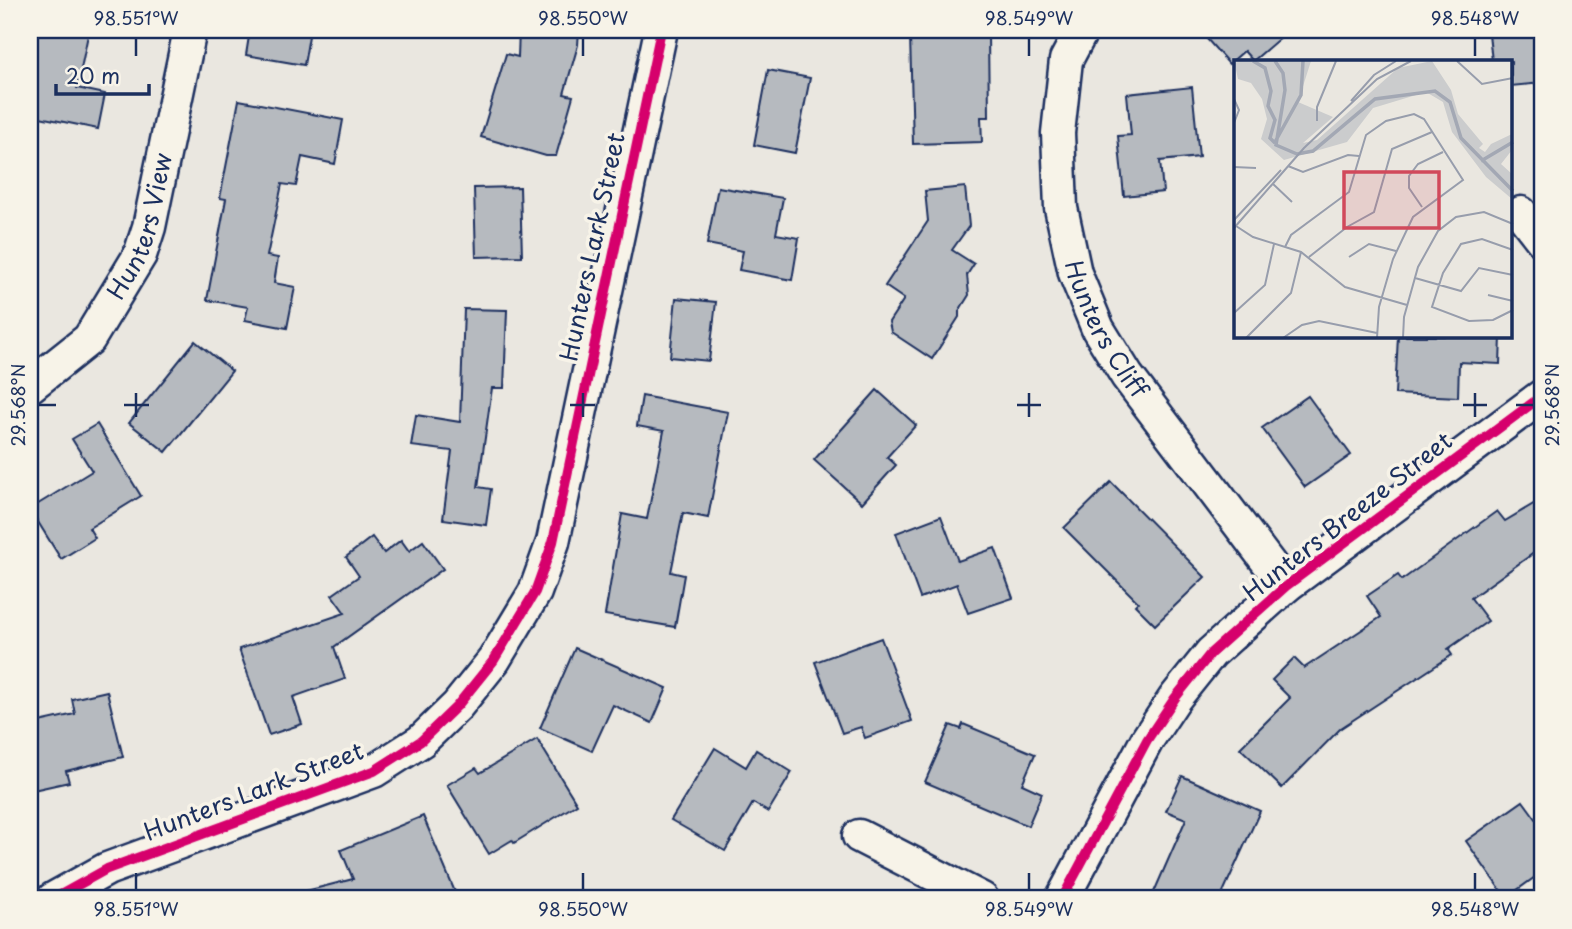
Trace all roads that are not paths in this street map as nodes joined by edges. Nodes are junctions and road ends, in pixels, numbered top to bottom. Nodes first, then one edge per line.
1 (190, 30) edge
2 (661, 30) edge
3 (1082, 30) edge
4 (1521, 213) dead end
5 (1542, 240) edge
6 (30, 386) edge
7 (1542, 396) edge
8 (1286, 586) junction
9 (859, 836) dead end
10 (53, 899) edge
11 (982, 899) edge
12 (1062, 899) edge

1 - 6 street, Hunters View
2 - 10 street, Hunters Lark Street
3 - 8 street, Hunters Cliff
4 - 5 street
7 - 8 street, Hunters Breeze Street
8 - 12 street, Hunters Breeze Street
9 - 11 street

